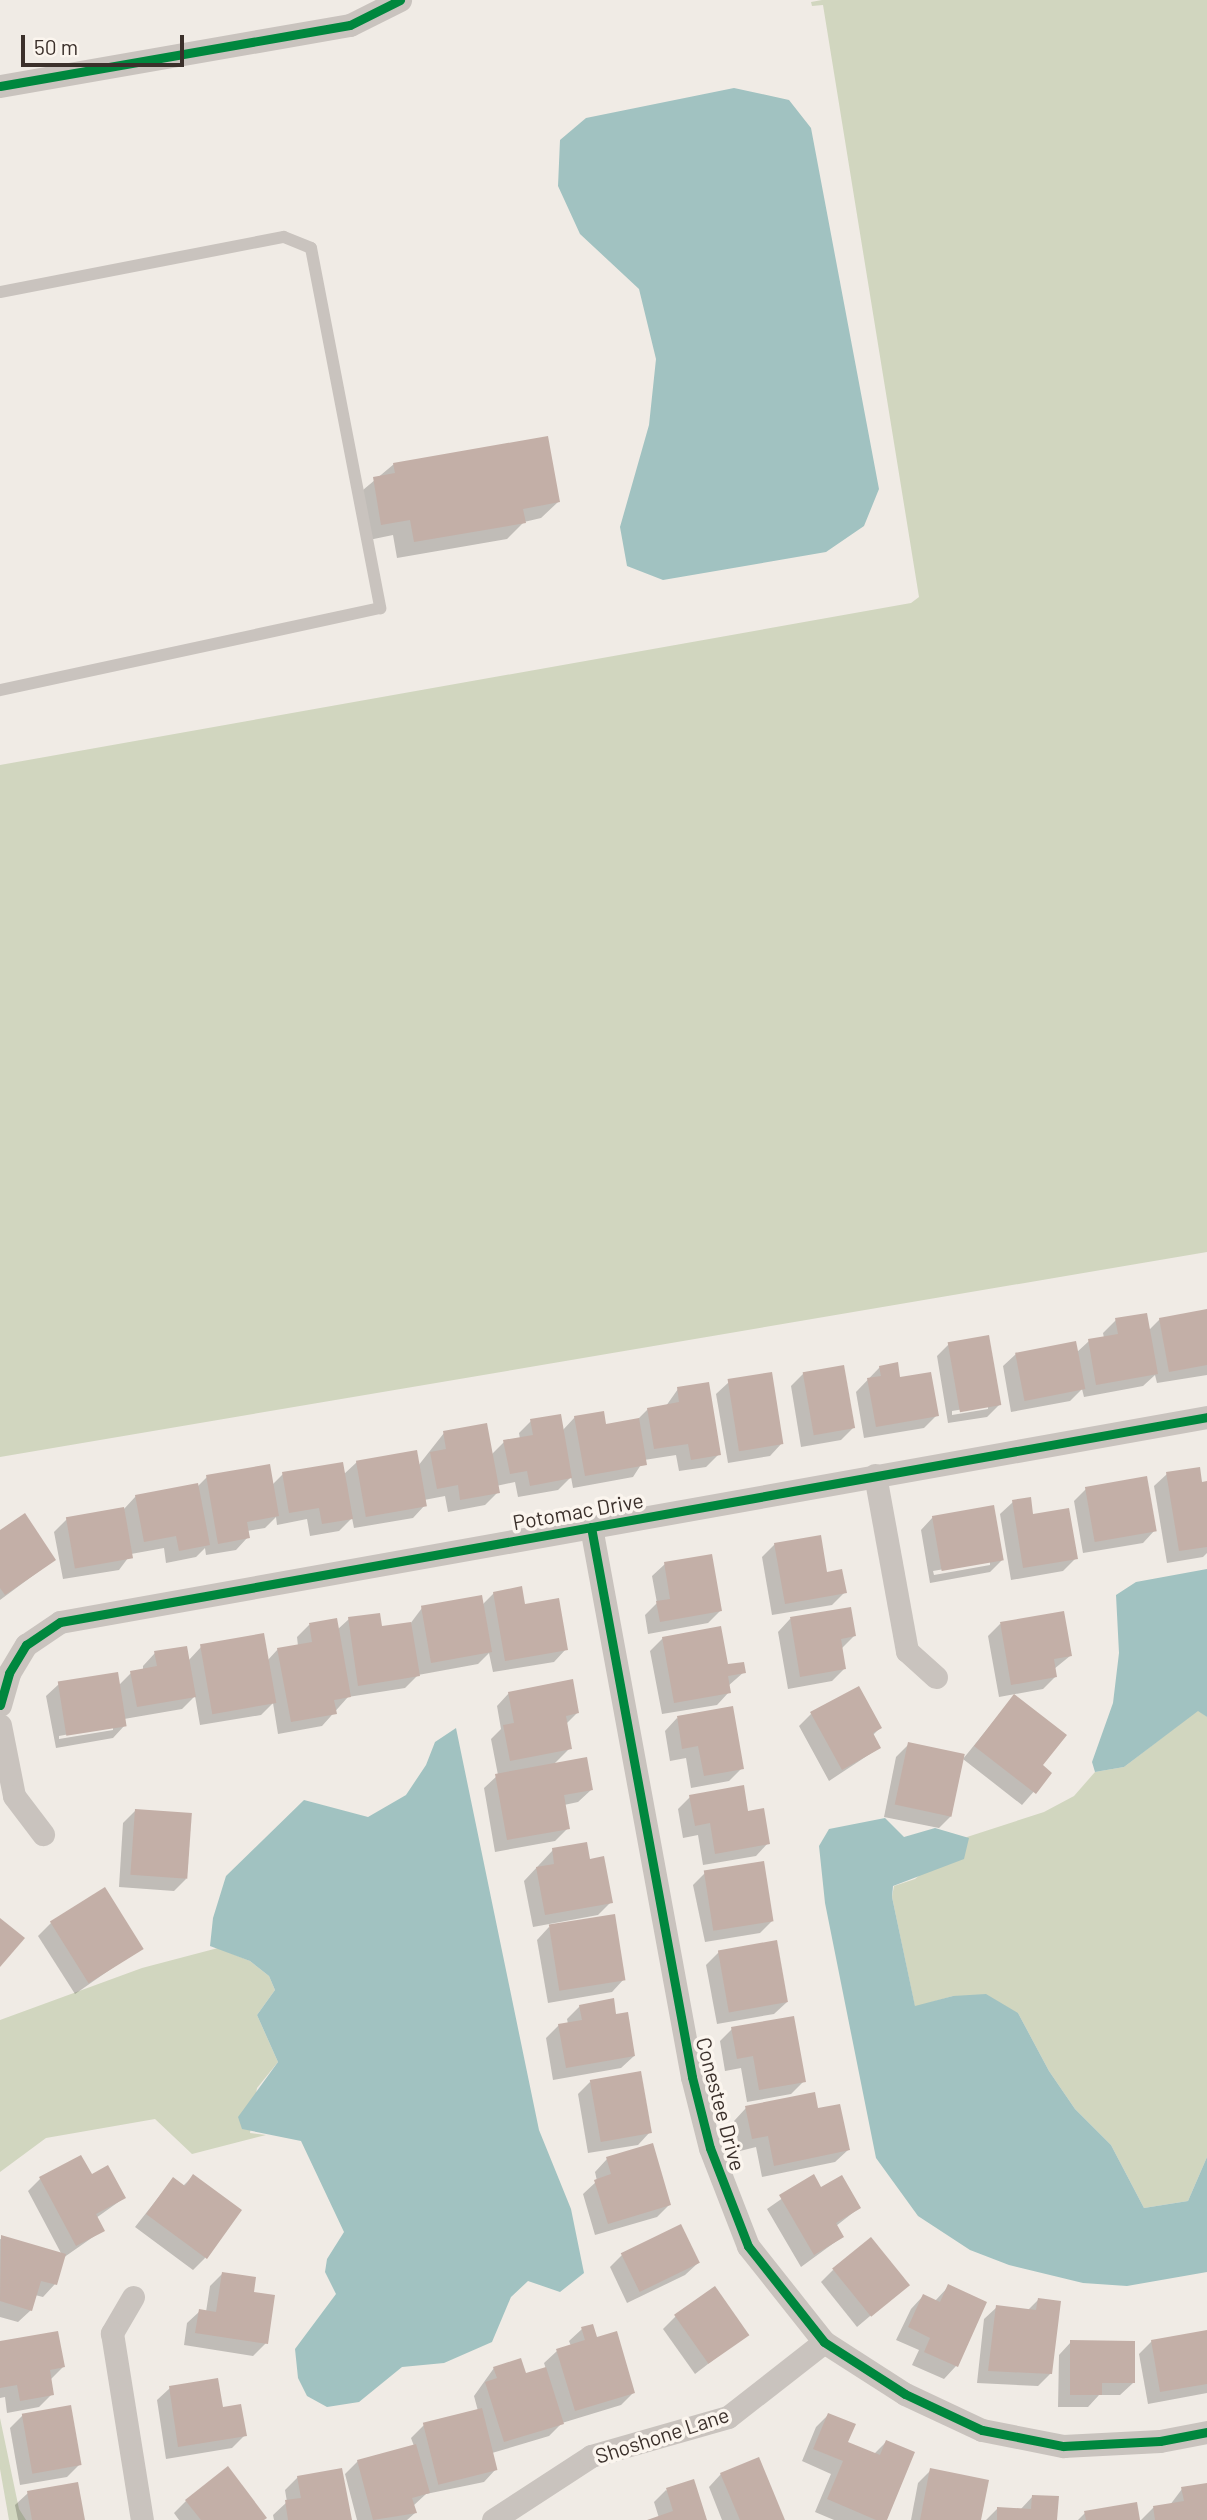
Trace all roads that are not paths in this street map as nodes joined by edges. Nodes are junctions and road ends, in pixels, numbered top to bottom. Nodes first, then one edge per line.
1 (400, 0) edge
2 (0, 86) edge
3 (0, 292) edge
4 (0, 690) edge
5 (1207, 1417) edge
6 (875, 1475) junction
7 (591, 1527) junction
8 (936, 1677) dead end
9 (0, 1704) edge
10 (0, 1726) edge
11 (43, 1834) dead end
12 (134, 2297) dead end
13 (824, 2342) junction
14 (1207, 2432) edge
15 (142, 2520) edge
16 (493, 2520) edge

1 - 2 street
3 - 4 lane
5 - 6 street, Potomac Drive
6 - 7 street, Potomac Drive
6 - 8 street
7 - 9 street, Potomac Drive
7 - 13 street, Conestee Drive
10 - 11 street
12 - 15 street
13 - 14 street, Conestee Drive
13 - 16 street, Shoshone Lane

